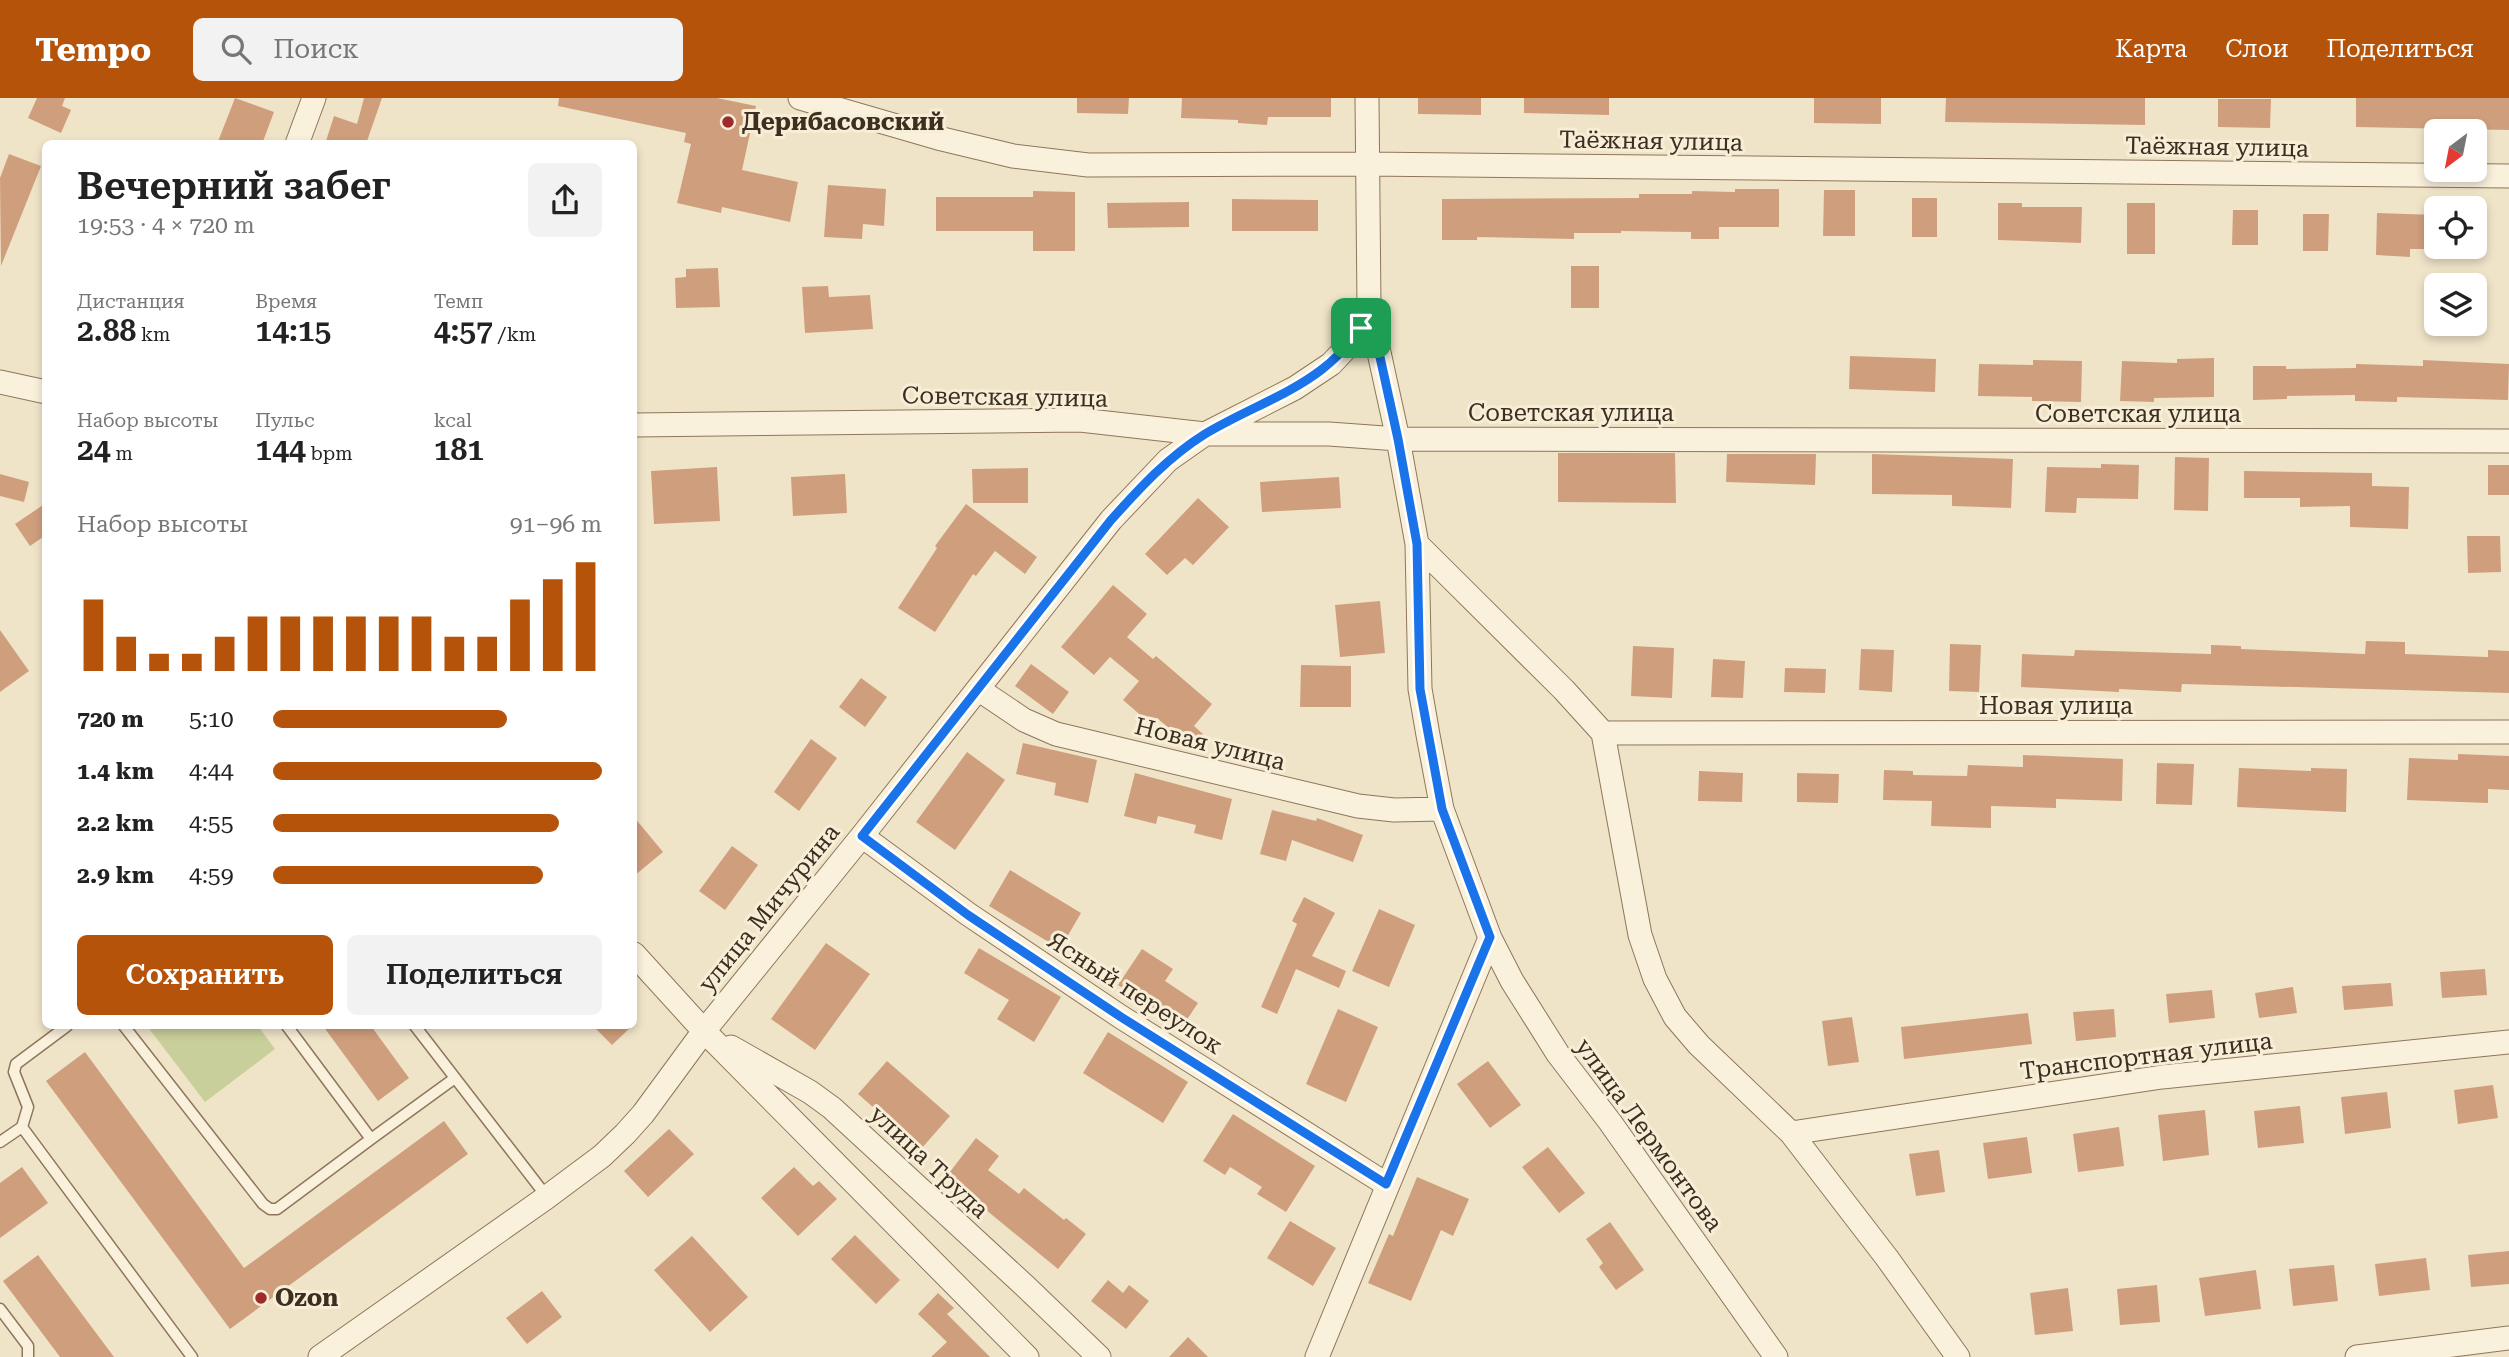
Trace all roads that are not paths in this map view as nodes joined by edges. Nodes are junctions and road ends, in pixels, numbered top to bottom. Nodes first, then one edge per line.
1 (314, 98) edge
2 (800, 98) edge
3 (1367, 98) edge
4 (298, 140) edge
5 (1367, 164) junction
6 (2509, 176) edge
7 (1369, 307) junction
8 (0, 382) edge
9 (42, 391) edge
10 (637, 425) edge
11 (1205, 434) junction
12 (1398, 439) junction
13 (2509, 441) edge
14 (1417, 544) junction
15 (978, 689) junction
16 (2509, 732) edge
17 (1603, 733) junction
18 (1442, 809) junction
19 (862, 836) junction
20 (1490, 937) junction
21 (637, 957) edge
22 (63, 1029) edge
23 (126, 1029) edge
24 (288, 1029) edge
25 (417, 1029) edge
26 (704, 1031) junction
27 (2509, 1042) edge
28 (455, 1078) junction
29 (22, 1127) junction
30 (1791, 1133) junction
31 (371, 1139) junction
32 (0, 1142) edge
33 (1386, 1184) junction
34 (547, 1197) junction
35 (0, 1308) edge
36 (2509, 1338) edge
37 (28, 1357) edge
38 (192, 1357) edge
39 (320, 1357) edge
40 (1027, 1357) edge
41 (1099, 1357) edge
42 (1317, 1357) edge
43 (1776, 1357) edge
44 (1958, 1357) edge
45 (2357, 1357) edge

1 - 4 street
2 - 5 street, Таёжная улица
3 - 5 street, улица Лермонтова
5 - 6 street, Таёжная улица
5 - 7 street, улица Лермонтова
7 - 11 street, улица Мичурина
7 - 12 street, улица Лермонтова
8 - 9 street
10 - 11 street, Советская улица
11 - 12 street, Советская улица
11 - 15 street, улица Мичурина
12 - 13 street, Советская улица
12 - 14 street, улица Лермонтова
14 - 17 street
14 - 18 street, улица Лермонтова
15 - 18 street, Новая улица
15 - 19 street, улица Мичурина
16 - 17 street, Новая улица
17 - 30 street
18 - 20 street, улица Лермонтова
19 - 26 street, улица Мичурина
19 - 33 street, Ясный переулок
20 - 33 street
20 - 43 street, улица Лермонтова
21 - 26 street, улица Труда
22 - 29 lane
23 - 31 lane
24 - 31 lane
25 - 28 lane
26 - 34 street, улица Мичурина
26 - 40 street, улица Труда
26 - 41 street, улица Труда
27 - 30 street, Транспортная улица
28 - 31 lane
28 - 34 lane
29 - 32 lane
29 - 38 lane
30 - 44 street
33 - 42 street
34 - 39 street, улица Мичурина
35 - 37 lane
36 - 45 street

